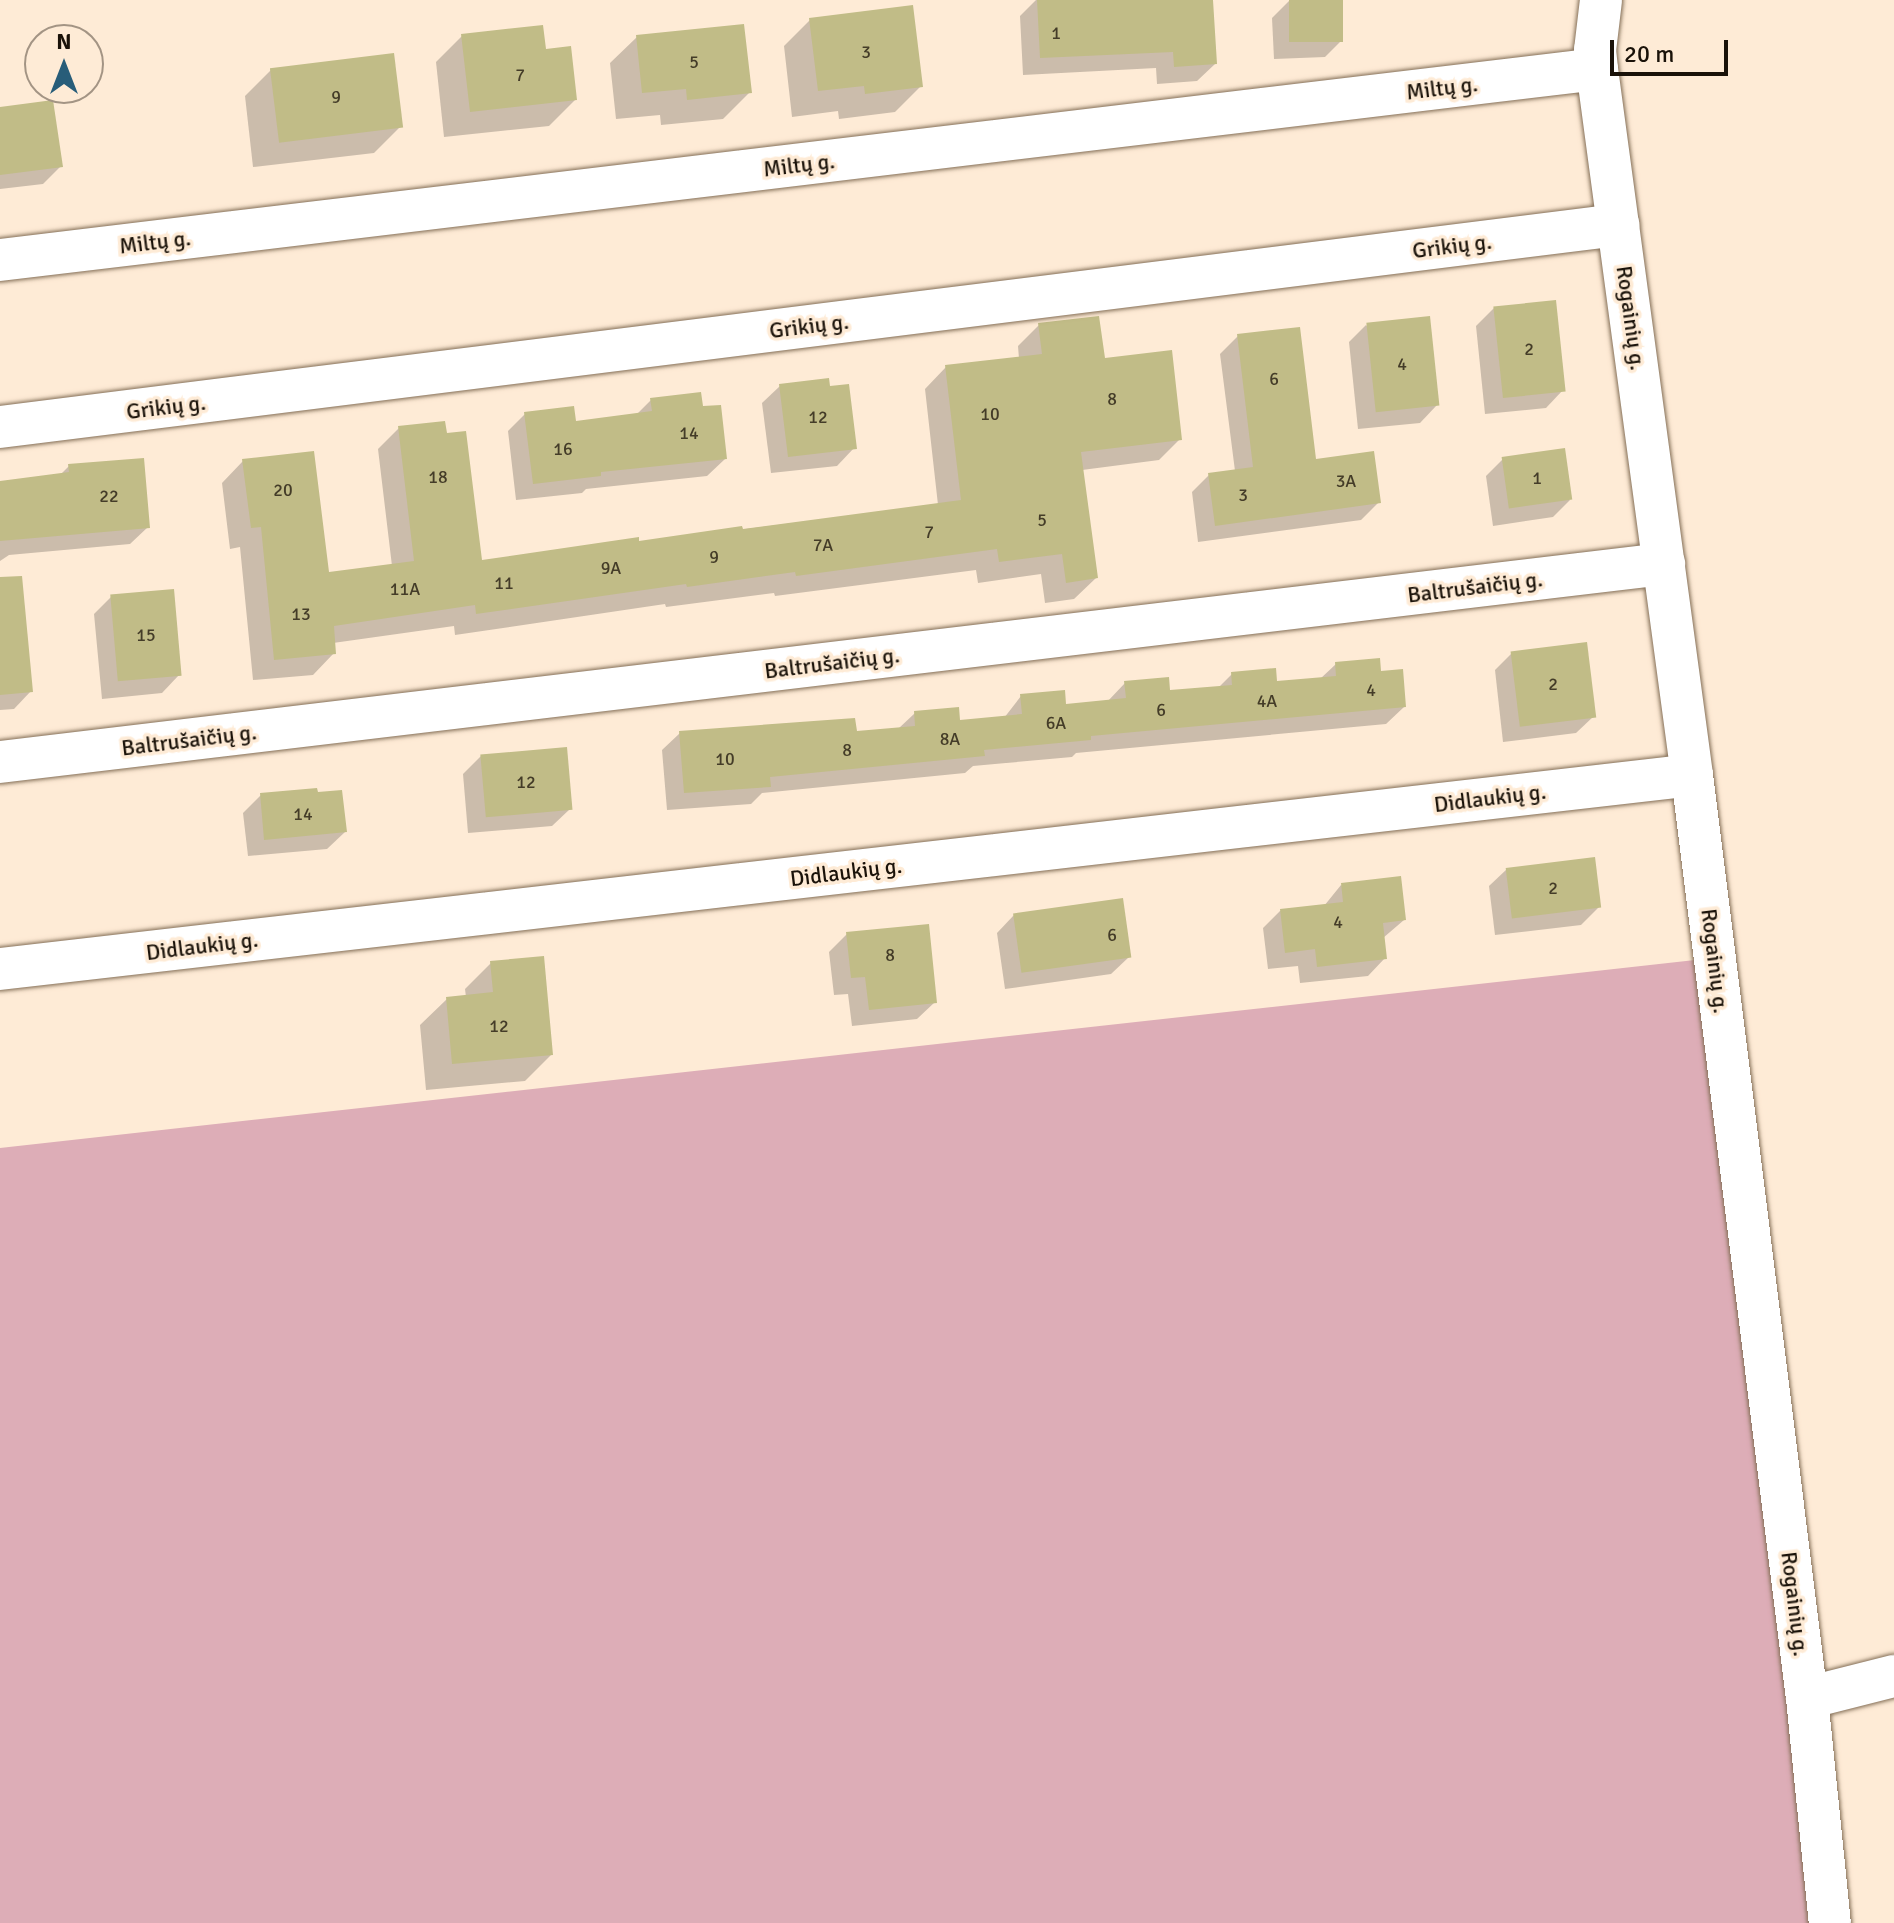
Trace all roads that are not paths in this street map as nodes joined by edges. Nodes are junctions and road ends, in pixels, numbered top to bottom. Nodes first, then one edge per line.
1 (1601, 0) edge
2 (1597, 69) junction
3 (1618, 225) junction
4 (0, 260) edge
5 (0, 427) edge
6 (1664, 564) junction
7 (0, 762) edge
8 (1692, 775) junction
9 (0, 969) edge
10 (1894, 1676) edge
11 (1807, 1698) junction
12 (1830, 1923) edge

1 - 2 street, Rogainių g.
2 - 3 street, Rogainių g.
2 - 4 street, Miltų g.
3 - 5 street, Grikių g.
3 - 6 street, Rogainių g.
6 - 7 street, Baltrušaičių g.
6 - 8 street, Rogainių g.
8 - 9 street, Didlaukių g.
8 - 11 street, Rogainių g.
10 - 11 street
11 - 12 street, Rogainių g.

